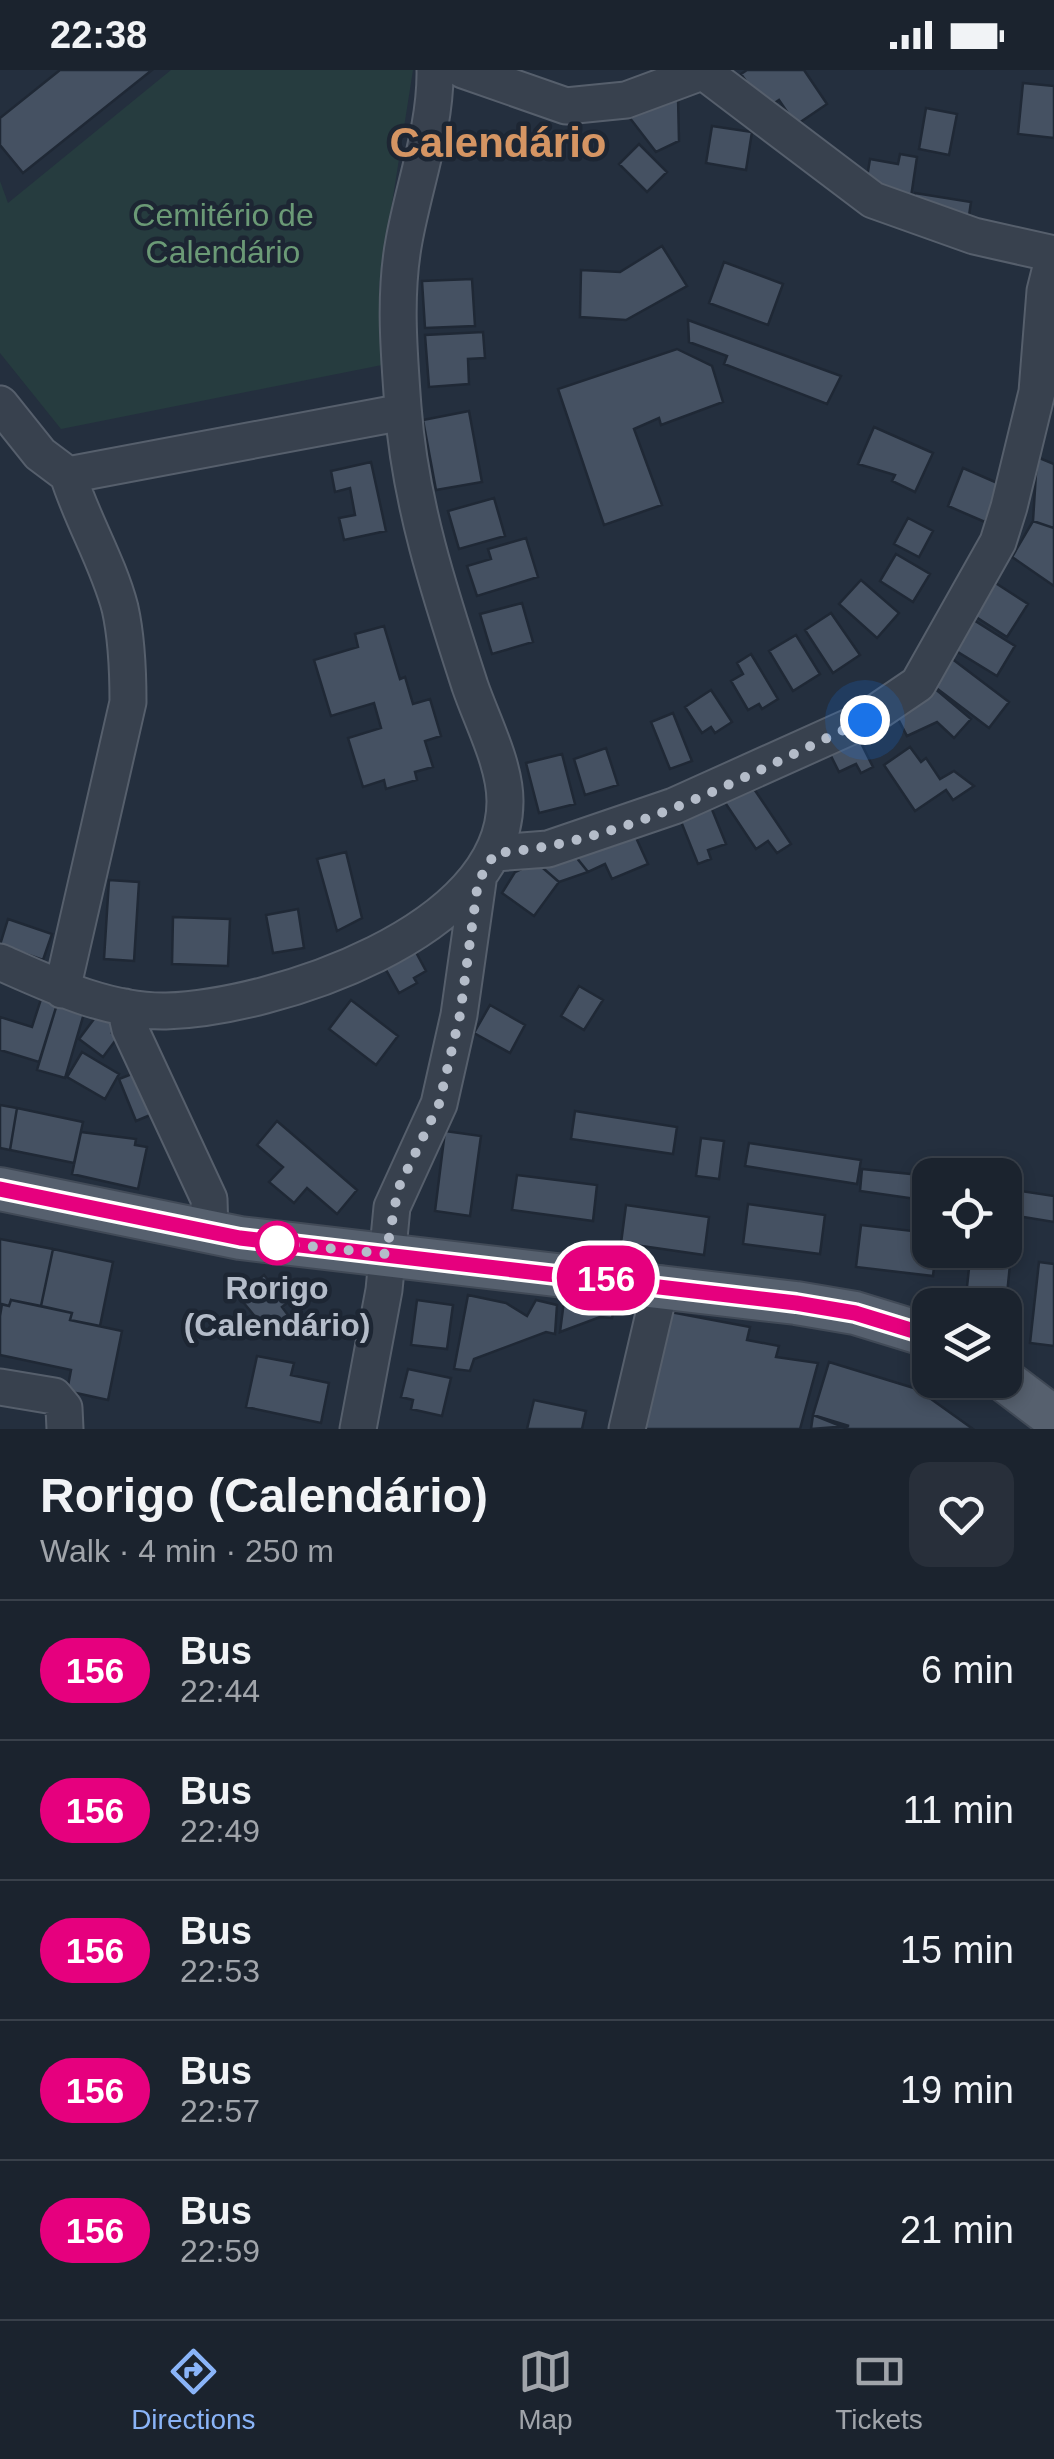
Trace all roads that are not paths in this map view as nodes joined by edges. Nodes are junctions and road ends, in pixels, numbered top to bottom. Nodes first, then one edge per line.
1 (435, 70) edge
2 (463, 70) edge
3 (706, 71) edge
4 (1054, 255) edge
5 (0, 404) edge
6 (403, 412) junction
7 (68, 475) junction
8 (487, 867) junction
9 (0, 962) edge
10 (62, 990) junction
11 (124, 1007) junction
12 (0, 1189) edge
13 (210, 1233) junction
14 (386, 1254) junction
15 (661, 1284) junction
16 (912, 1330) edge
17 (0, 1387) edge
18 (1022, 1394) edge
19 (1054, 1418) edge
20 (65, 1429) edge
21 (358, 1429) edge
22 (627, 1429) edge

1 - 6 street
2 - 3 street
3 - 4 street
4 - 8 street
5 - 7 street
6 - 7 street
6 - 8 street
7 - 10 street
8 - 11 street
8 - 14 street
9 - 10 street
10 - 11 street
11 - 13 street
12 - 13 main road
13 - 14 main road
14 - 15 main road
14 - 21 street
15 - 16 main road
15 - 22 street
17 - 20 street
18 - 19 main road

